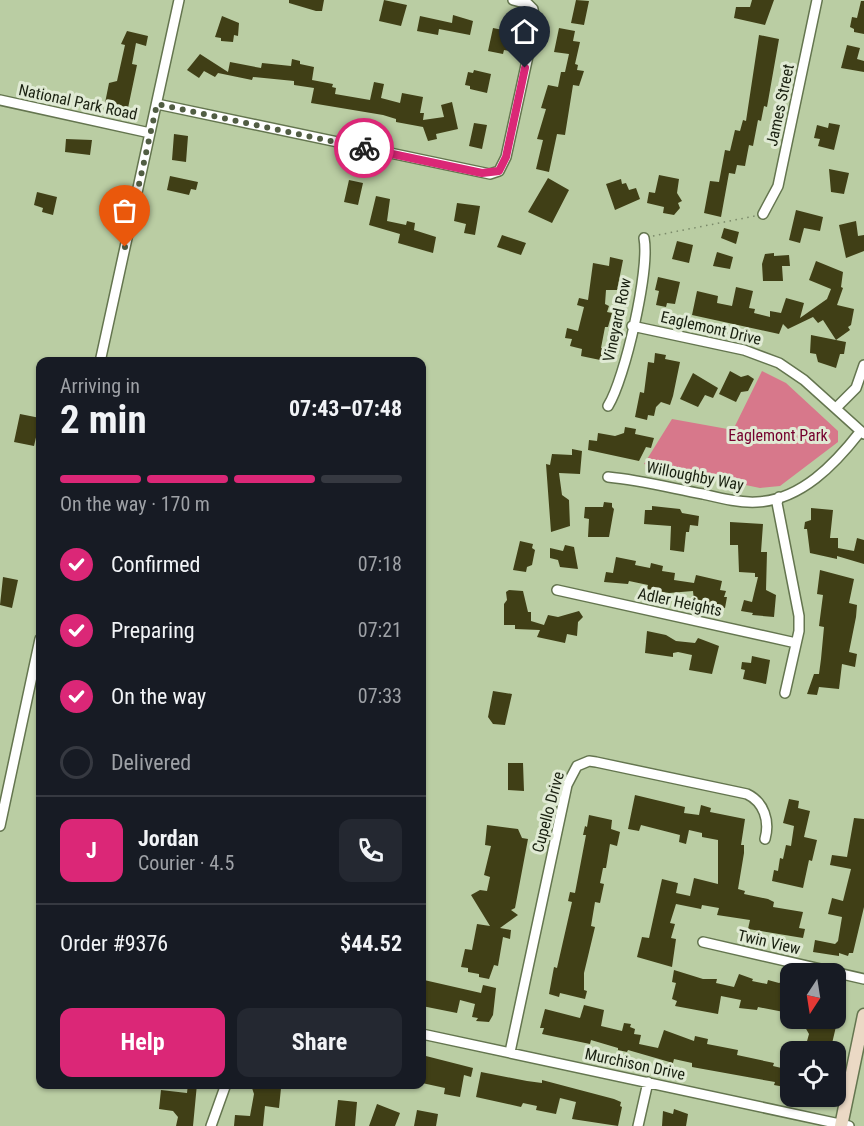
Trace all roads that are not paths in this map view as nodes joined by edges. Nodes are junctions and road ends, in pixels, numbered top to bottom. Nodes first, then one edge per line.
1 (179, 0) edge
2 (513, 0) edge
3 (818, 0) edge
4 (0, 100) edge
5 (157, 104) junction
6 (150, 133) junction
7 (763, 214) road end
8 (644, 238) road end
9 (632, 326) junction
10 (101, 357) edge
11 (864, 365) edge
12 (608, 406) dead end
13 (836, 408) junction
14 (862, 433) edge
15 (608, 477) dead end
16 (779, 497) junction
17 (557, 590) dead end
18 (796, 643) junction
19 (36, 658) edge
20 (785, 693) dead end
21 (0, 826) edge
22 (765, 839) dead end
23 (703, 942) dead end
24 (864, 979) edge
25 (864, 1015) edge
26 (426, 1035) edge
27 (510, 1052) junction
28 (648, 1082) junction
29 (224, 1089) edge
30 (843, 1125) edge
31 (211, 1126) edge
32 (638, 1126) edge

1 - 5 street
2 - 5 street
3 - 7 street, James Street
4 - 6 street, National Park Road
5 - 6 street
6 - 10 street
8 - 9 street, Vineyard Row
9 - 12 street, Vineyard Row
9 - 13 street, Eaglemont Drive
11 - 13 street
13 - 14 street, Eaglemont Drive
14 - 16 street, Willoughby Way
15 - 16 street, Willoughby Way
16 - 18 street
17 - 18 street, Adler Heights
18 - 20 street
19 - 21 street
22 - 27 street, Cupello Drive
23 - 24 street, Twin View
25 - 30 main road
26 - 27 street, Murchison Drive
27 - 28 street, Murchison Drive
28 - 30 street, Murchison Drive
28 - 32 street
29 - 31 street

